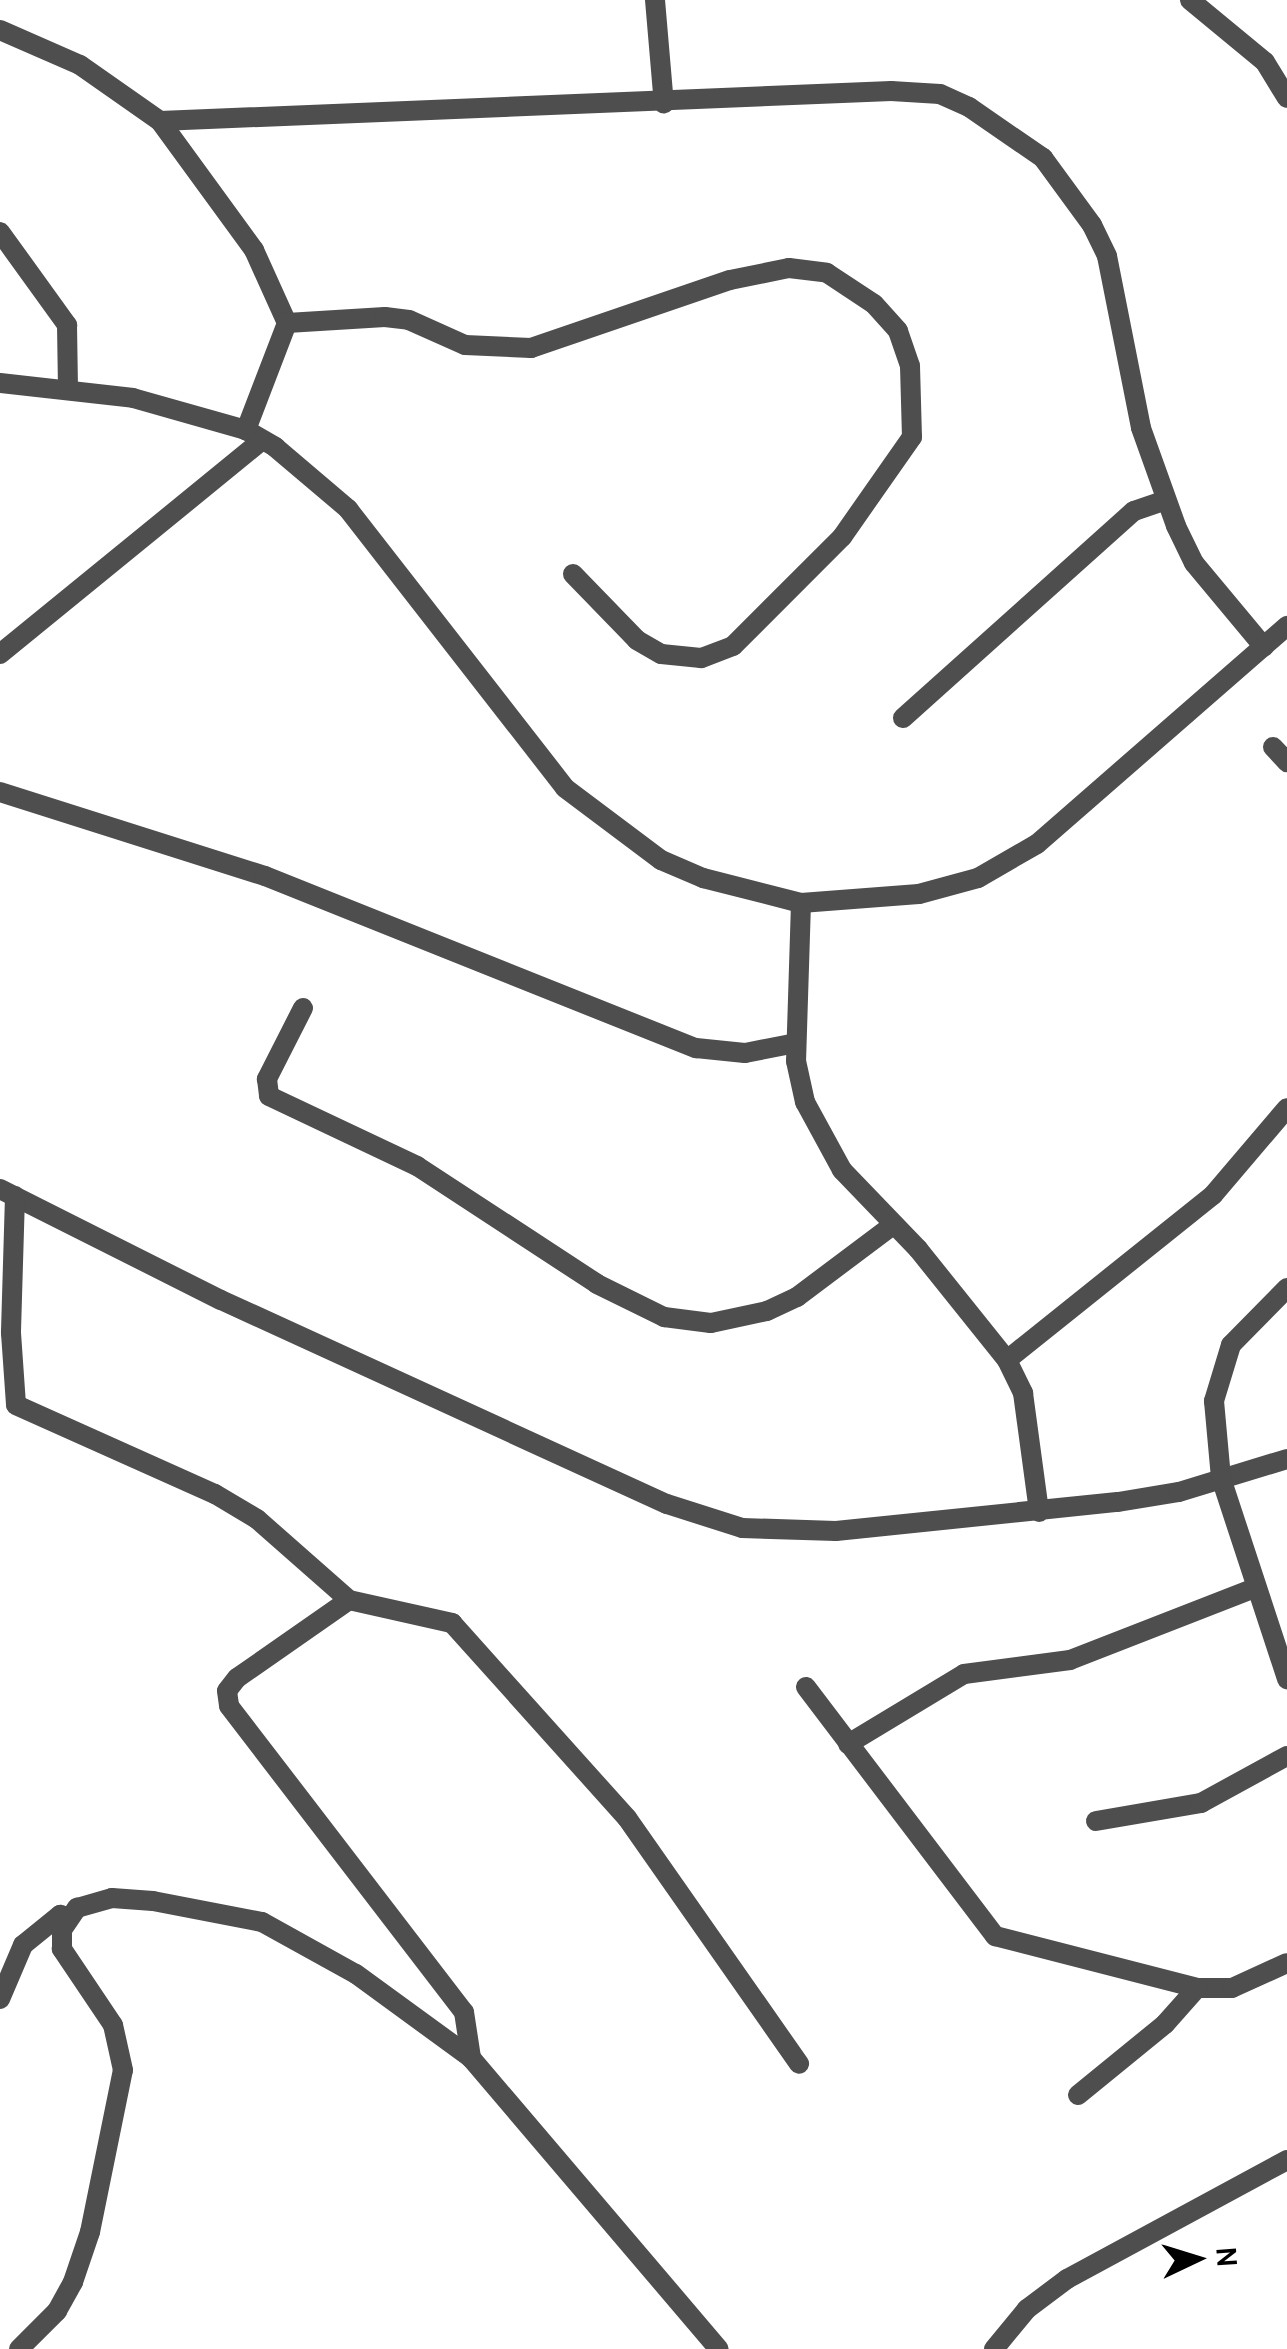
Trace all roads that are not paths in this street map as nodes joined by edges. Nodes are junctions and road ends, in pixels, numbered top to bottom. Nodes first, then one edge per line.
1 (655, 0) edge
2 (1190, 0) edge
3 (0, 30) edge
4 (1287, 98) edge
5 (664, 104) junction
6 (160, 120) junction
7 (0, 232) edge
8 (288, 323) junction
9 (0, 383) edge
10 (68, 389) junction
11 (254, 435) junction
12 (1166, 500) junction
13 (573, 574) dead end
14 (1287, 626) edge
15 (1264, 647) junction
16 (0, 654) edge
17 (903, 718) dead end
18 (0, 792) edge
19 (801, 903) junction
20 (303, 1008) dead end
21 (796, 1043) junction
22 (1287, 1108) edge
23 (8, 1193) edge
24 (893, 1225) junction
25 (1287, 1288) edge
26 (1007, 1360) junction
27 (1287, 1459) edge
28 (1221, 1478) junction
29 (1039, 1512) junction
30 (1255, 1588) junction
31 (349, 1600) junction
32 (1287, 1679) edge
33 (806, 1688) dead end
34 (848, 1744) junction
35 (1287, 1756) edge
36 (1096, 1821) dead end
37 (69, 1917) junction
38 (1287, 1963) edge
39 (1197, 1988) junction
40 (0, 2000) edge
41 (471, 2058) junction
42 (799, 2064) dead end
43 (1078, 2095) dead end
44 (1287, 2160) edge
45 (18, 2349) edge
46 (720, 2349) edge
47 (994, 2349) edge

1 - 5 street
2 - 4 street
3 - 6 street
5 - 6 street
5 - 12 street
6 - 8 street
7 - 10 street
8 - 11 street
8 - 13 street
9 - 10 street
10 - 11 street
11 - 16 street
11 - 19 street
12 - 15 street
12 - 17 street
14 - 15 street
15 - 19 street
18 - 21 street
19 - 21 street
20 - 24 street
21 - 24 street
22 - 26 street
23 - 29 street
23 - 31 street
24 - 26 street
25 - 28 street
26 - 29 street
27 - 28 street
28 - 29 street
28 - 30 street
30 - 32 street
30 - 34 street
31 - 41 street
31 - 42 street
33 - 34 street
34 - 39 street
35 - 36 street
37 - 40 street
37 - 41 street
37 - 45 street
38 - 39 street
39 - 43 street
41 - 46 street
44 - 47 street

